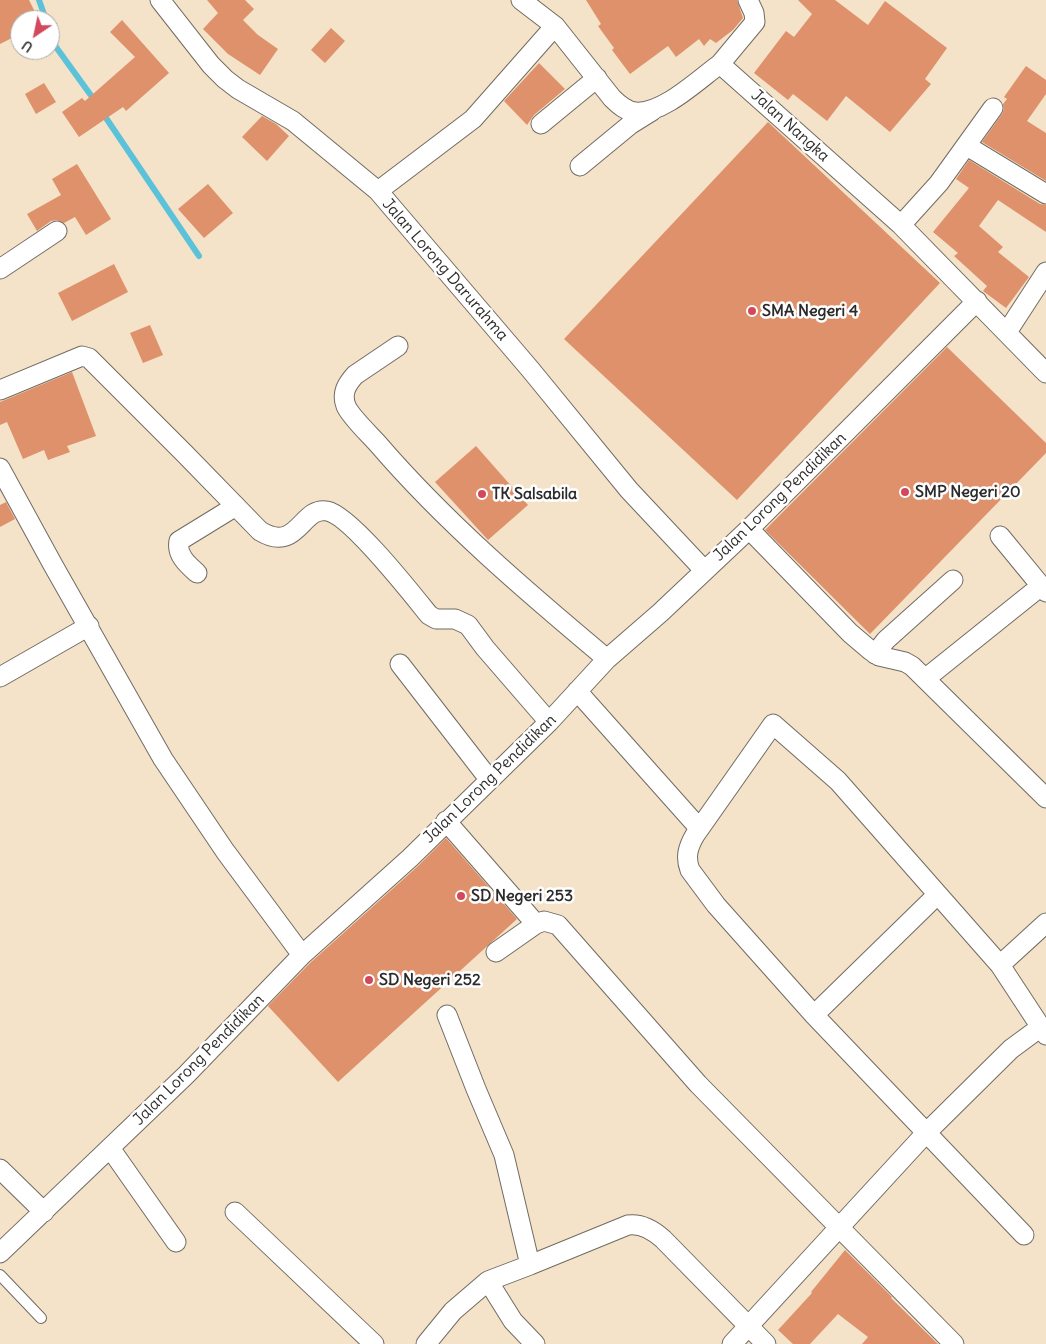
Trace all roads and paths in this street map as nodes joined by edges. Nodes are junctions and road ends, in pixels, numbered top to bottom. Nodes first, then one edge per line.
1 (160, 0) edge
2 (521, 0) edge
3 (748, 0) edge
4 (555, 26) junction
5 (720, 64) junction
6 (597, 78) junction
7 (993, 108) dead end
8 (653, 110) junction
9 (541, 124) dead end
10 (967, 146) junction
11 (580, 166) dead end
12 (378, 191) junction
13 (1046, 194) edge
14 (901, 225) junction
15 (57, 231) dead end
16 (0, 269) edge
17 (1046, 272) edge
18 (977, 302) junction
19 (1007, 332) junction
20 (398, 346) dead end
21 (1046, 373) edge
22 (0, 390) edge
23 (0, 468) edge
24 (5, 490) edge
25 (236, 506) junction
26 (749, 529) junction
27 (1000, 536) dead end
28 (704, 570) junction
29 (197, 573) dead end
30 (953, 580) dead end
31 (1043, 589) edge
32 (89, 626) junction
33 (875, 654) junction
34 (607, 659) junction
35 (400, 664) dead end
36 (0, 677) edge
37 (925, 680) junction
38 (577, 691) junction
39 (549, 722) junction
40 (489, 778) junction
41 (1046, 798) edge
42 (446, 820) junction
43 (699, 828) junction
44 (937, 895) junction
45 (1046, 923) edge
46 (536, 924) junction
47 (496, 952) dead end
48 (302, 955) junction
49 (1000, 965) junction
50 (447, 1015) dead end
51 (814, 1015) junction
52 (1043, 1031) edge
53 (926, 1133) junction
54 (110, 1148) junction
55 (0, 1169) edge
56 (44, 1212) junction
57 (235, 1212) dead end
58 (840, 1228) junction
59 (1024, 1235) dead end
60 (176, 1242) dead end
61 (0, 1253) edge
62 (530, 1265) junction
63 (0, 1275) edge
64 (488, 1281) junction
65 (40, 1318) dead end
66 (749, 1326) junction
67 (374, 1344) edge
68 (426, 1344) edge
69 (535, 1344) edge
70 (732, 1344) edge
71 (766, 1344) edge
72 (954, 1344) edge

1 - 12 street, Jalan Lorong Darurahma
2 - 4 street
3 - 5 street
4 - 6 street
4 - 12 street
5 - 8 street
5 - 14 street, Jalan Nangka
6 - 8 street
6 - 9 street
7 - 10 street
8 - 11 street
10 - 13 street
10 - 14 street
12 - 28 street, Jalan Lorong Darurahma
14 - 18 street, Jalan Nangka
15 - 16 street
17 - 19 street
18 - 19 street, Jalan Nangka
18 - 26 street, Jalan Lorong Pendidikan
19 - 21 street, Jalan Nangka
20 - 34 street
22 - 25 street
23 - 24 street
24 - 32 street
25 - 29 street
25 - 39 street
26 - 28 street, Jalan Lorong Pendidikan
26 - 33 street
27 - 31 street
28 - 34 street, Jalan Lorong Pendidikan
30 - 33 street
31 - 37 street
32 - 36 street
32 - 48 street
33 - 37 street
34 - 38 street, Jalan Lorong Pendidikan
35 - 40 street
37 - 41 street
38 - 39 street, Jalan Lorong Pendidikan
38 - 43 street
39 - 40 street, Jalan Lorong Pendidikan
40 - 42 street, Jalan Lorong Pendidikan
42 - 46 street
42 - 48 street, Jalan Lorong Pendidikan
43 - 44 street
43 - 51 street
44 - 49 street
44 - 51 street
45 - 49 street
46 - 47 street
46 - 58 street
48 - 54 street, Jalan Lorong Pendidikan
49 - 52 street
50 - 62 street
51 - 53 street
52 - 53 street
53 - 58 street
53 - 59 street
54 - 56 street, Jalan Lorong Pendidikan
54 - 60 street
55 - 56 street
56 - 61 street, Jalan Lorong Pendidikan
57 - 67 street
58 - 66 street
58 - 72 street
62 - 64 street
62 - 66 street
63 - 65 lane
64 - 68 street
64 - 69 street
66 - 70 street
66 - 71 street

